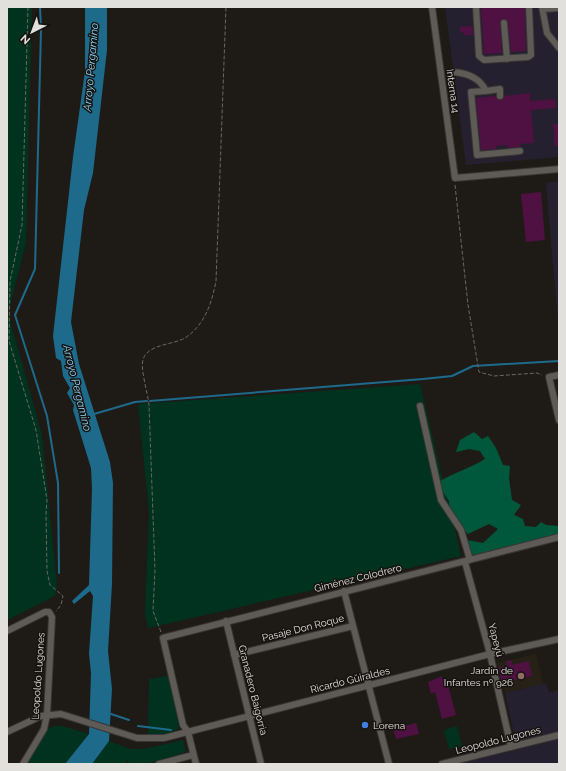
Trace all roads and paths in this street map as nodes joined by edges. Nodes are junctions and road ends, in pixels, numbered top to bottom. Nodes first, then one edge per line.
1 (28, 7) edge
2 (226, 7) edge
3 (432, 7) edge
4 (476, 7) edge
5 (529, 7) edge
6 (543, 8) edge
7 (559, 8) edge
8 (504, 23) dead end
9 (559, 48) edge
10 (507, 59) junction
11 (453, 72) dead end
12 (486, 91) junction
13 (500, 96) dead end
14 (520, 151) dead end
15 (559, 169) edge
16 (455, 178) junction
17 (549, 376) junction
18 (559, 376) edge
19 (420, 406) dead end
20 (559, 420) edge
21 (559, 537) edge
22 (468, 561) junction
23 (344, 592) junction
24 (52, 617) junction
25 (226, 621) junction
26 (353, 626) junction
27 (7, 631) edge
28 (162, 638) junction
29 (559, 639) edge
30 (490, 654) junction
31 (234, 655) junction
32 (369, 685) junction
33 (47, 715) junction
34 (250, 716) junction
35 (7, 732) edge
36 (188, 732) junction
37 (559, 735) edge
38 (511, 747) junction
39 (194, 755) junction
40 (23, 764) edge
41 (160, 764) edge
42 (196, 764) edge
43 (261, 764) edge
44 (389, 764) edge
45 (442, 764) edge

1 - 24 path
2 - 28 path
3 - 16 street, Interna 14
4 - 10 street
5 - 10 street
6 - 7 street
6 - 9 street
8 - 10 street
11 - 12 street
12 - 13 street
12 - 14 street
15 - 16 street
16 - 17 path
17 - 18 street
17 - 20 street
19 - 22 street, Yapeyú
21 - 22 street, Giménez Colodrero
22 - 23 street, Giménez Colodrero
22 - 30 street, Yapeyú
23 - 25 street, Giménez Colodrero
23 - 26 street
24 - 27 street
24 - 33 street, Leopoldo Lugones
25 - 28 street, Giménez Colodrero
25 - 31 street, Granadero Baigorria
26 - 31 street, Pasaje Don Roque
26 - 32 street
28 - 36 street
29 - 30 street, Ricardo Güiraldes
30 - 32 street, Ricardo Güiraldes
30 - 38 street, Yapeyú
31 - 34 street, Granadero Baigorria
32 - 34 street, Ricardo Güiraldes
32 - 44 street
33 - 35 street
33 - 36 street, Ricardo Güiraldes
33 - 40 street, Leopoldo Lugones
34 - 36 street, Ricardo Güiraldes
34 - 43 street, Granadero Baigorria
36 - 39 street
37 - 38 street, Leopoldo Lugones
38 - 45 street, Leopoldo Lugones
39 - 41 street
39 - 42 street

